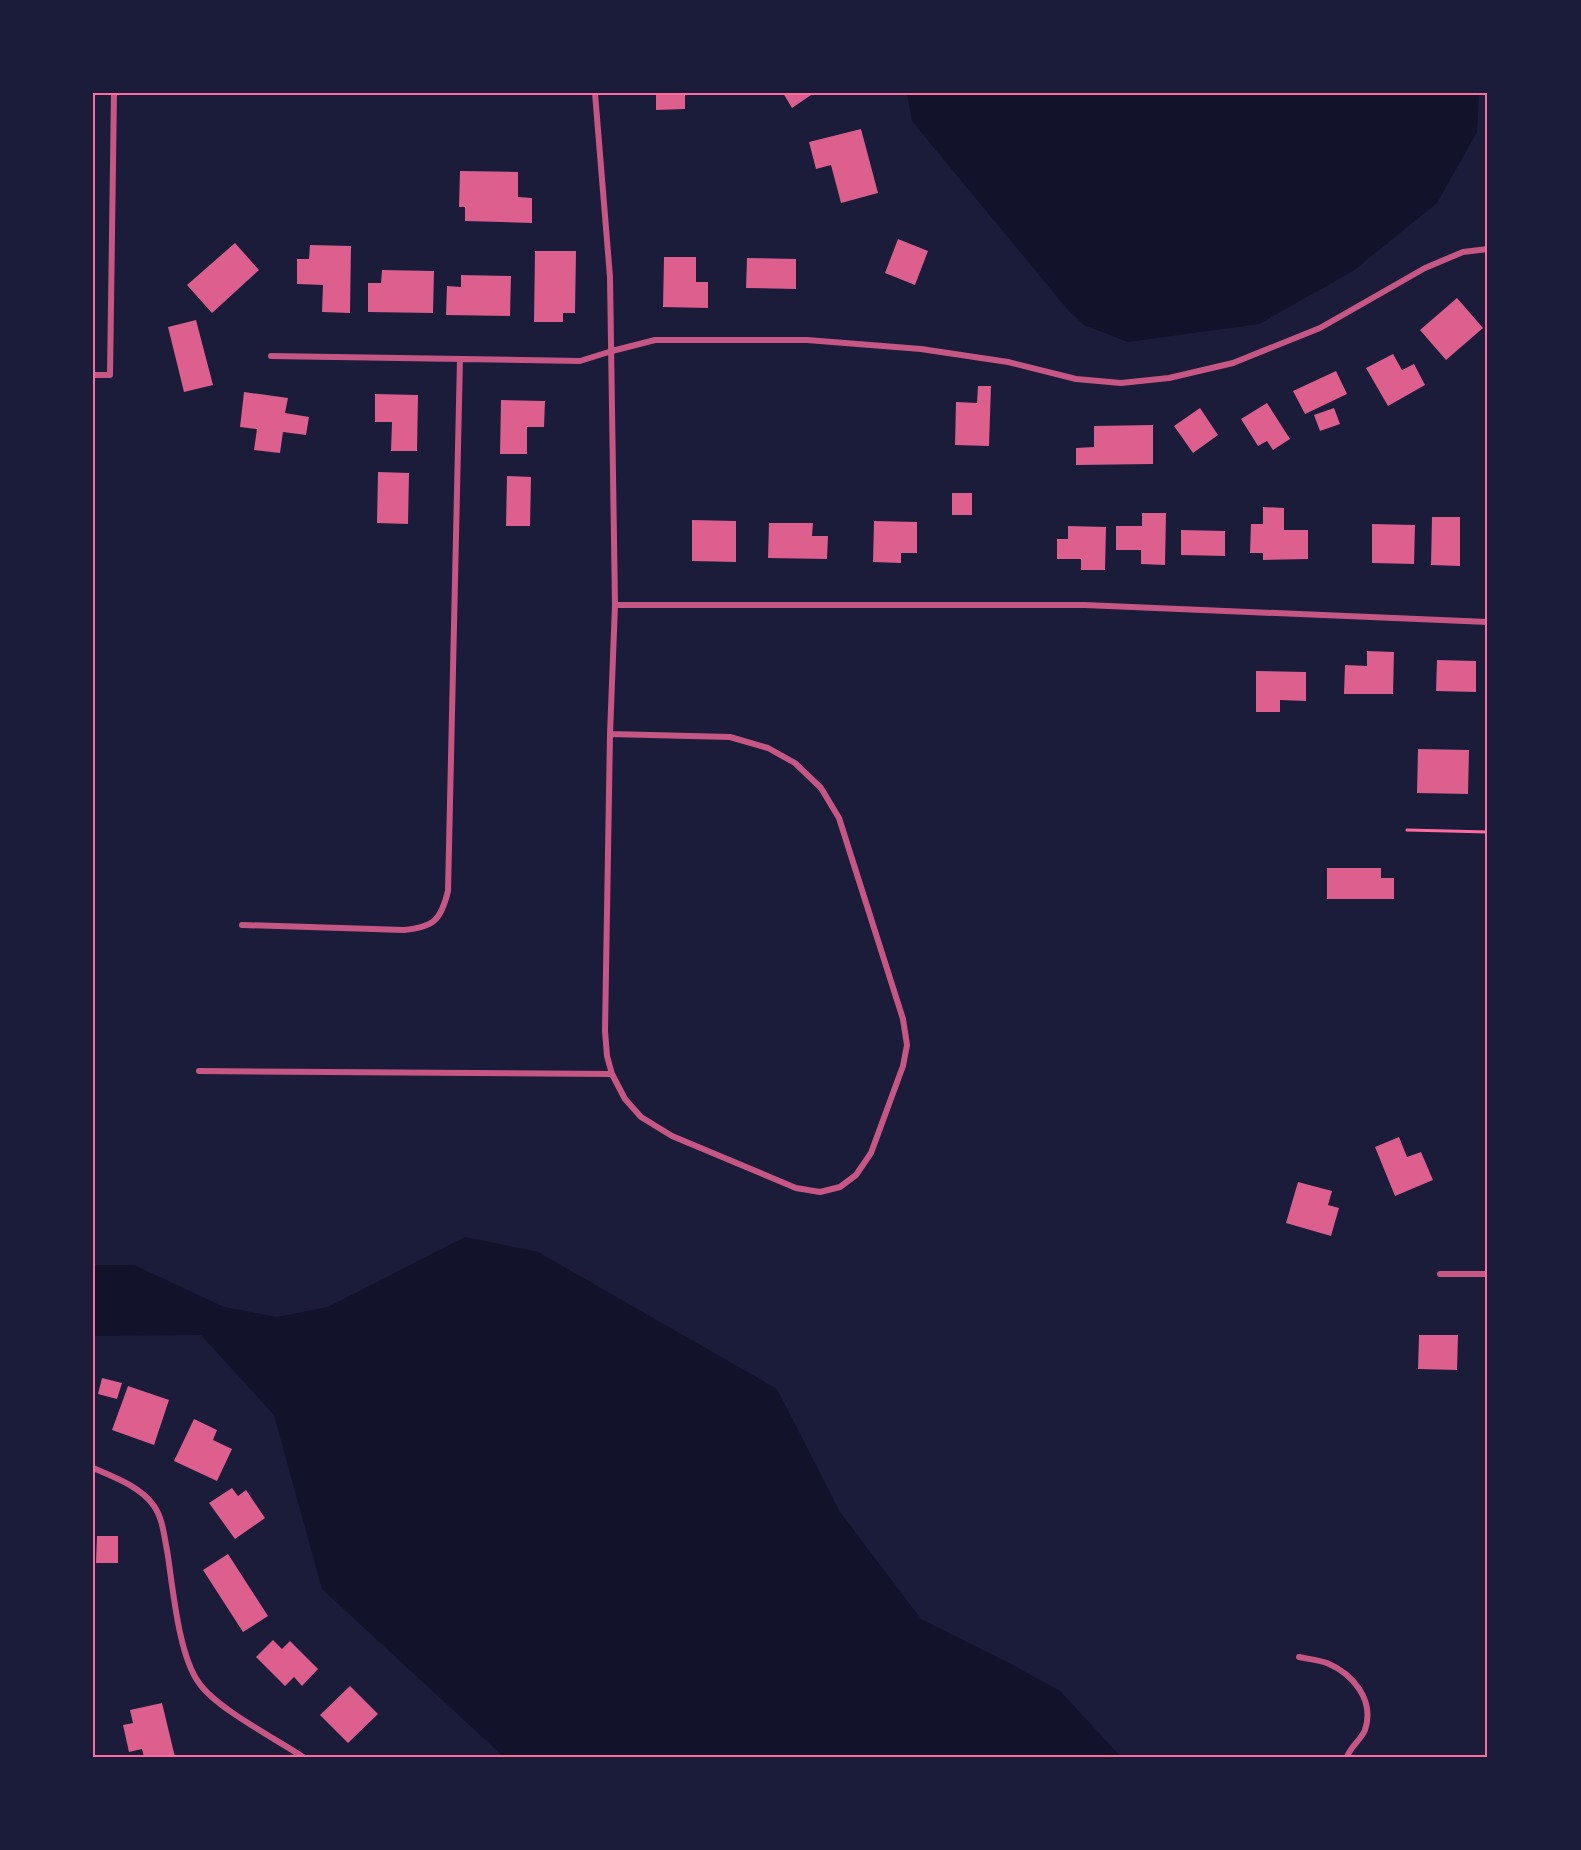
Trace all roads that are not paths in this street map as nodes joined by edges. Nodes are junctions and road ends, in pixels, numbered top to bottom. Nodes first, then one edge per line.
1 (114, 93) edge
2 (595, 93) edge
3 (1488, 249) edge
4 (612, 351) junction
5 (271, 356) dead end
6 (460, 359) junction
7 (93, 375) edge
8 (615, 605) junction
9 (1488, 622) edge
10 (610, 734) junction
11 (242, 925) dead end
12 (199, 1071) dead end
13 (612, 1074) junction
14 (1440, 1274) dead end
15 (1488, 1274) edge
16 (93, 1467) edge
17 (1299, 1657) dead end
18 (303, 1757) edge
19 (1347, 1757) edge

1 - 7 street
2 - 4 street
3 - 4 street
4 - 6 street
4 - 8 street
5 - 6 street
6 - 11 street
8 - 9 street
8 - 10 street
10 - 13 street
10 - 13 street
12 - 13 street
14 - 15 street
16 - 18 street
17 - 19 street

